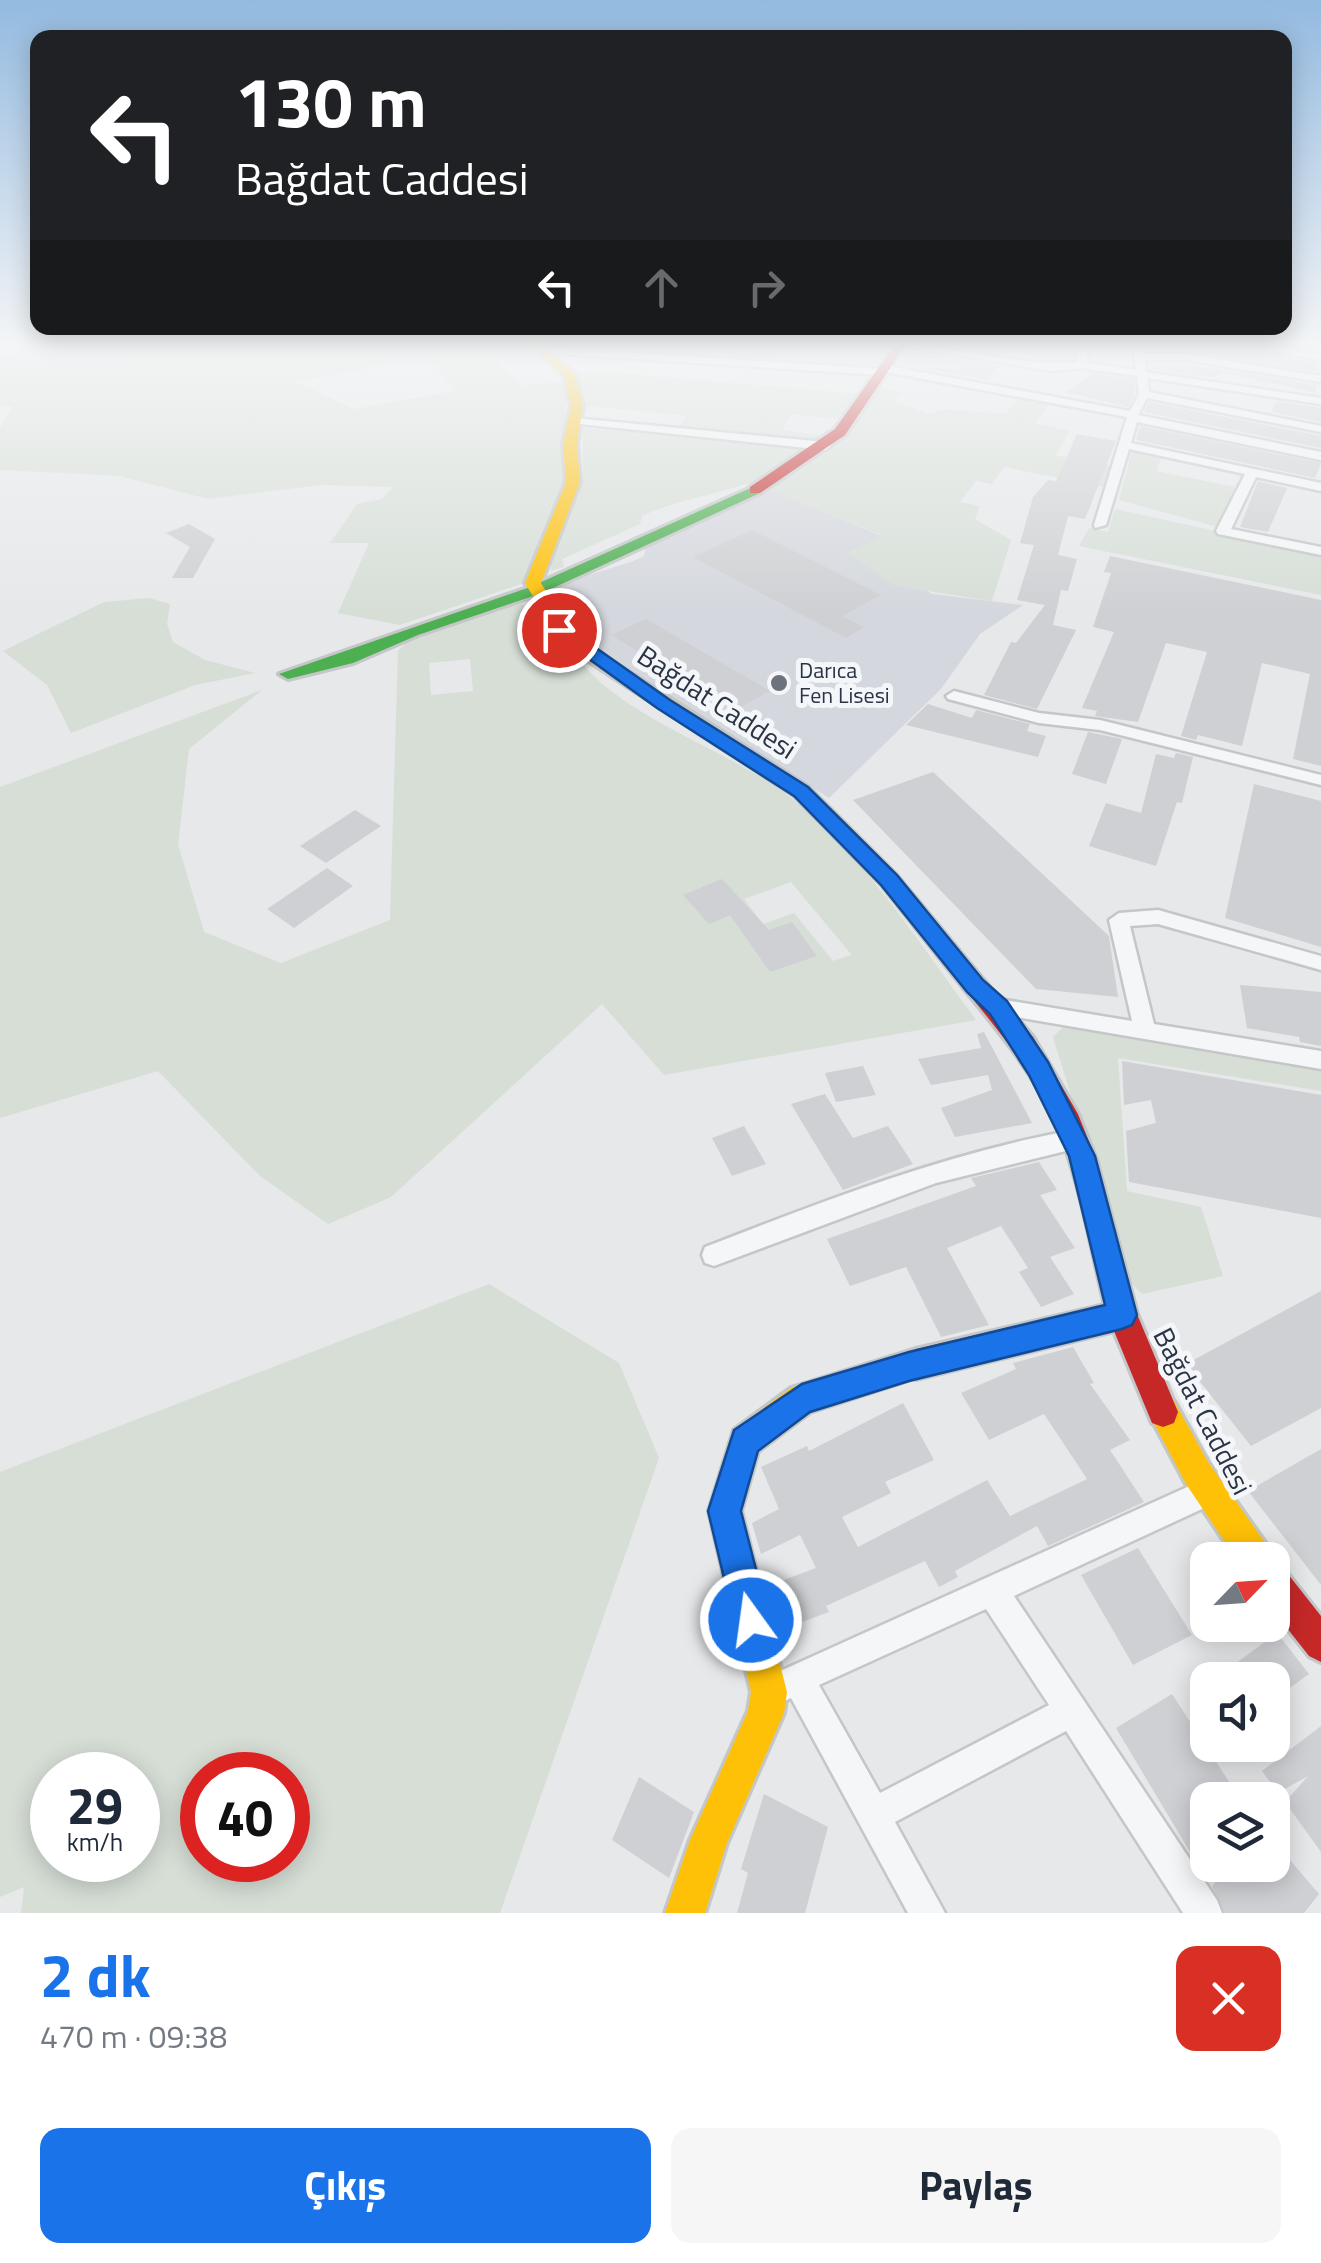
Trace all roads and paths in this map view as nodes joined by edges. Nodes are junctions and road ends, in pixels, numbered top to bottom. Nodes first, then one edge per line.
1 (572, 435) edge
2 (713, 435) edge
3 (833, 435) edge
4 (1128, 435) edge
5 (1222, 435) edge
6 (1125, 445) junction
7 (825, 446) junction
8 (1321, 456) edge
9 (1252, 472) junction
10 (1320, 485) edge
11 (1100, 524) dead end
12 (1321, 551) edge
13 (536, 590) junction
14 (288, 674) dead end
15 (954, 696) dead end
16 (1321, 780) edge
17 (1321, 963) edge
18 (999, 1008) junction
19 (1145, 1031) junction
20 (1321, 1060) edge
21 (1074, 1140) junction
22 (714, 1254) dead end
23 (1122, 1315) junction
24 (1206, 1493) junction
25 (1243, 1542) edge
26 (992, 1590) junction
27 (1290, 1604) edge
28 (1321, 1644) edge
29 (783, 1685) junction
30 (1071, 1712) junction
31 (873, 1816) junction
32 (685, 1913) edge
33 (927, 1913) edge
34 (1204, 1913) edge

1 - 13 street
2 - 7 street
3 - 7 street
4 - 6 street
5 - 8 street
6 - 9 street
6 - 11 street
7 - 13 street
9 - 10 street
9 - 12 street
13 - 14 street
13 - 18 street, Bağdat Caddesi
15 - 16 street
17 - 19 street
18 - 19 street
18 - 21 street, Bağdat Caddesi
19 - 20 street
21 - 22 street
21 - 23 street, Bağdat Caddesi
23 - 24 street, Bağdat Caddesi
23 - 29 street
24 - 25 street, Bağdat Caddesi
24 - 26 street
26 - 29 street
26 - 30 street
27 - 28 street
29 - 31 street
29 - 32 street
30 - 31 street
30 - 34 street
31 - 33 street

